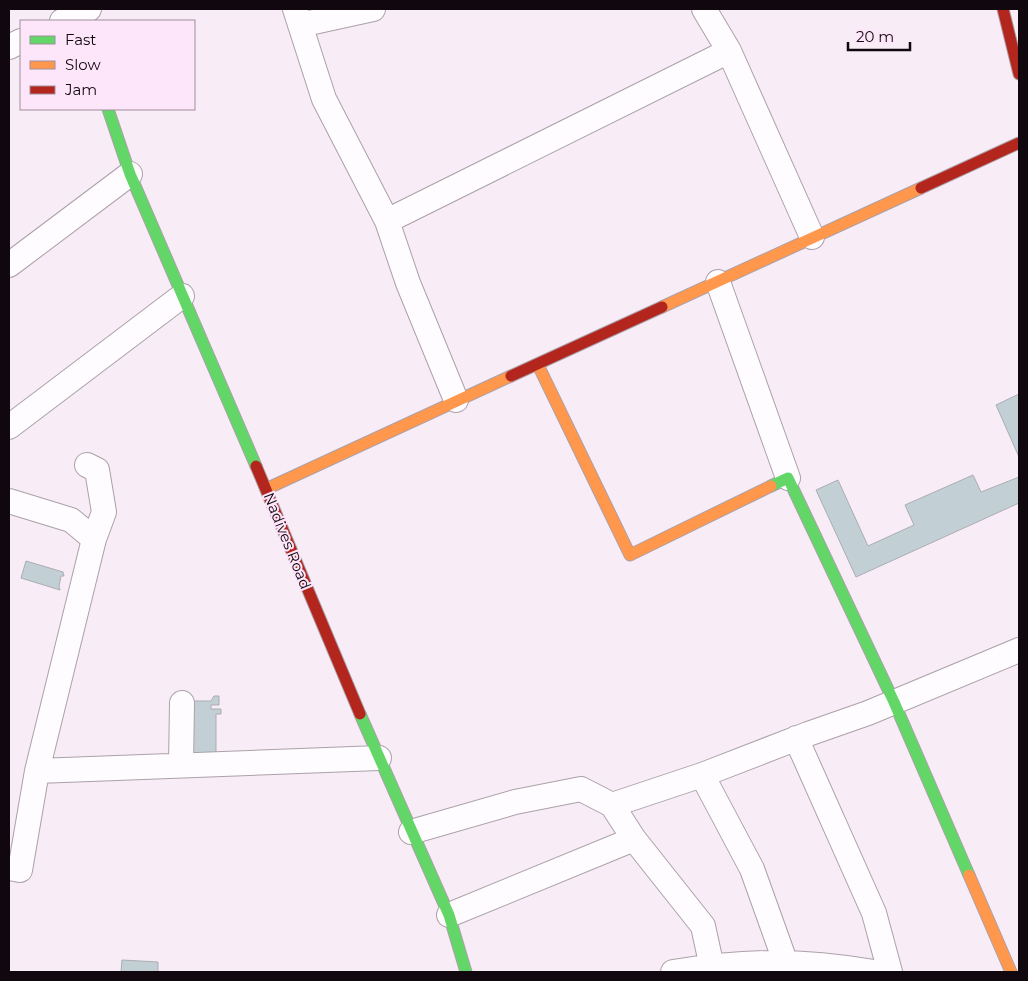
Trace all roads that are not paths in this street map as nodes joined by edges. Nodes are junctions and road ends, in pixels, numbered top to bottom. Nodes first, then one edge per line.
1 (373, 9) edge
2 (704, 9) edge
3 (1003, 9) edge
4 (298, 17) edge
5 (729, 51) junction
6 (1018, 61) edge
7 (108, 110) edge
8 (1019, 143) edge
9 (130, 174) junction
10 (388, 221) junction
11 (812, 237) junction
12 (9, 266) edge
13 (718, 282) junction
14 (182, 296) junction
15 (538, 365) junction
16 (456, 400) junction
17 (9, 427) edge
18 (87, 465) dead end
19 (788, 478) junction
20 (266, 490) junction
21 (9, 501) edge
22 (94, 539) junction
23 (1019, 650) edge
24 (894, 702) junction
25 (182, 703) dead end
26 (796, 738) junction
27 (379, 758) junction
28 (181, 765) junction
29 (37, 771) junction
30 (702, 775) junction
31 (612, 805) junction
32 (411, 832) junction
33 (634, 839) junction
34 (9, 868) edge
35 (449, 915) junction
36 (785, 961) junction
37 (713, 969) edge
38 (466, 972) edge
39 (674, 972) edge
40 (874, 972) edge
41 (890, 972) edge
42 (1011, 972) edge

1 - 4 street
2 - 5 street
3 - 6 street
4 - 10 street
5 - 10 street
5 - 11 street
7 - 9 street, Nadives Road
8 - 11 street
9 - 12 street
9 - 14 street, Nadives Road
10 - 16 street
11 - 13 street
13 - 15 street
13 - 19 street
14 - 17 street
14 - 20 street, Nadives Road
15 - 16 street
15 - 19 street
16 - 20 street
18 - 22 street
19 - 24 street
20 - 27 street, Nadives Road
21 - 22 street
22 - 29 street
23 - 24 street
24 - 26 street
24 - 42 street
25 - 28 street
26 - 30 street
26 - 41 street
27 - 28 street
27 - 32 street, Nadives Road
28 - 29 street
29 - 34 street
30 - 31 street
30 - 36 street
31 - 32 street
31 - 33 street
32 - 35 street, Nadives Road
33 - 35 street
33 - 37 street
35 - 38 street, Nadives Road
36 - 37 street
36 - 40 street
37 - 39 street

